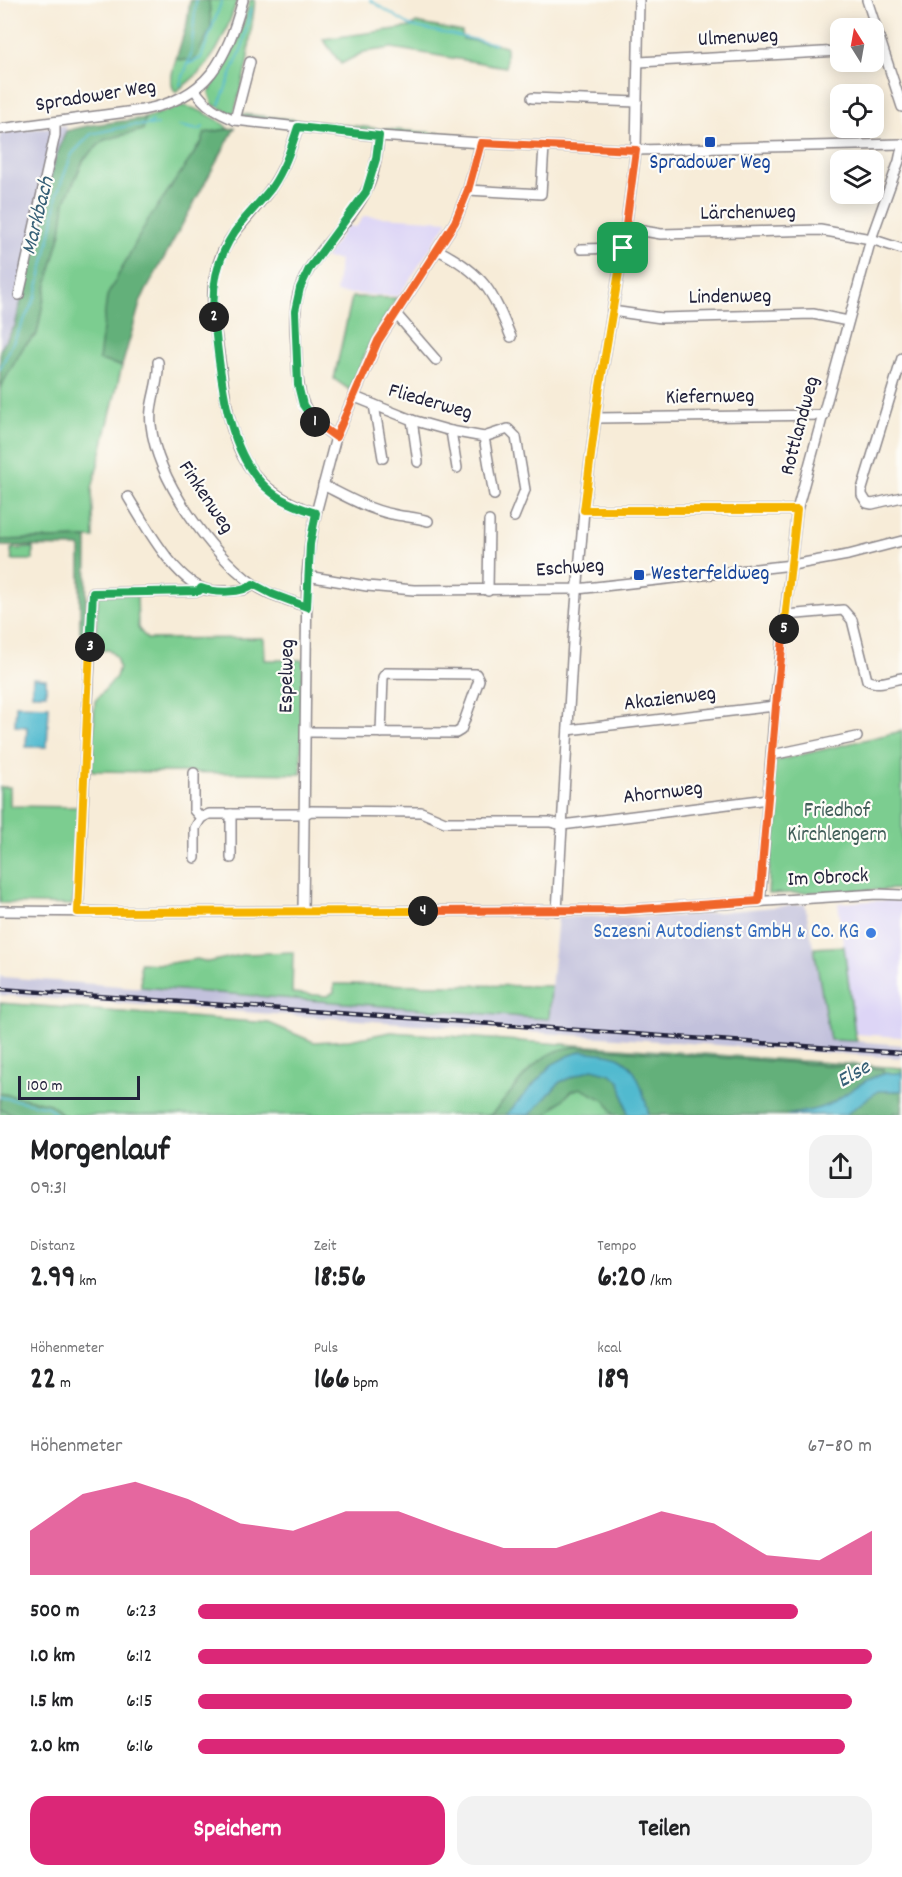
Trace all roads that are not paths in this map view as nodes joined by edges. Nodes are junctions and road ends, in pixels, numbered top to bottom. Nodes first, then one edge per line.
1 (243, 0) edge
2 (639, 0) edge
3 (867, 0) edge
4 (873, 18) edge
5 (884, 48) edge
6 (830, 52) edge
7 (250, 62) dead end
8 (639, 62) junction
9 (195, 90) junction
10 (532, 98) dead end
11 (636, 102) junction
12 (902, 108) edge
13 (235, 120) junction
14 (55, 122) junction
15 (298, 127) junction
16 (0, 129) edge
17 (379, 136) junction
18 (481, 143) junction
19 (543, 146) junction
20 (902, 146) edge
21 (636, 150) junction
22 (468, 190) junction
23 (626, 228) junction
24 (871, 239) junction
25 (623, 248) junction
26 (581, 249) dead end
27 (902, 249) edge
28 (438, 250) junction
29 (19, 295) dead end
30 (612, 312) junction
31 (396, 314) junction
32 (848, 321) junction
33 (512, 337) dead end
34 (902, 358) edge
35 (436, 360) dead end
36 (158, 362) dead end
37 (355, 397) junction
38 (374, 405) junction
39 (824, 415) junction
40 (596, 417) junction
41 (412, 420) junction
42 (451, 431) junction
43 (336, 437) junction
44 (484, 437) junction
45 (383, 458) dead end
46 (418, 462) dead end
47 (457, 468) dead end
48 (323, 485) junction
49 (494, 495) dead end
50 (128, 497) dead end
51 (902, 497) edge
52 (584, 510) junction
53 (797, 510) junction
54 (316, 513) junction
55 (514, 517) dead end
56 (489, 520) dead end
57 (428, 521) dead end
58 (902, 541) edge
59 (792, 565) junction
60 (307, 576) junction
61 (253, 584) junction
62 (201, 588) junction
63 (577, 589) junction
64 (488, 591) junction
65 (307, 607) junction
66 (786, 615) junction
67 (902, 678) edge
68 (776, 706) junction
69 (568, 730) junction
70 (306, 732) junction
71 (381, 733) junction
72 (857, 737) dead end
73 (772, 755) junction
74 (194, 773) dead end
75 (768, 800) junction
76 (231, 814) junction
77 (305, 814) junction
78 (201, 818) junction
79 (562, 825) junction
80 (195, 858) dead end
81 (231, 858) dead end
82 (902, 895) edge
83 (759, 901) junction
84 (0, 911) edge
85 (303, 911) junction
86 (557, 911) junction
87 (78, 912) junction

1 - 9 street
2 - 8 street
3 - 4 street
5 - 12 street
6 - 8 street, Ulmenweg
7 - 13 street
8 - 11 street
9 - 13 street
9 - 14 street, Spradower Weg
10 - 11 street
11 - 21 street
13 - 15 street
14 - 16 street, Spradower Weg
14 - 29 street
15 - 17 street
15 - 54 street
17 - 18 street
17 - 43 street
18 - 19 street
18 - 22 street, Espelweg
19 - 21 street
19 - 22 street
20 - 21 street
20 - 24 street, Rottlandweg
21 - 23 street
22 - 28 street, Espelweg
23 - 24 street, Lärchenweg
23 - 25 street
24 - 27 street, Lärchenweg
24 - 32 street, Rottlandweg
25 - 26 street
25 - 30 street
28 - 31 street, Espelweg
28 - 33 street
30 - 32 street, Lindenweg
30 - 40 street
31 - 35 street
31 - 37 street, Espelweg
32 - 39 street, Rottlandweg
34 - 51 street
36 - 61 street, Finkenweg
37 - 38 street, Fliederweg
37 - 43 street, Espelweg
38 - 41 street, Fliederweg
38 - 45 street
39 - 40 street, Kiefernweg
39 - 53 street, Rottlandweg
40 - 52 street
41 - 42 street, Fliederweg
41 - 46 street
42 - 44 street, Fliederweg
42 - 47 street
43 - 48 street, Espelweg
44 - 49 street
44 - 55 street, Fliederweg
48 - 54 street, Espelweg
48 - 57 street
50 - 62 street
52 - 53 street
52 - 63 street
53 - 59 street, Rottlandweg
54 - 60 street, Espelweg
56 - 64 street
58 - 59 street, Eschweg
59 - 63 street, Eschweg
59 - 66 street, Rottlandweg
60 - 64 street, Eschweg
60 - 65 street, Espelweg
61 - 62 street
61 - 65 street, Finkenweg
62 - 87 street
63 - 64 street, Eschweg
63 - 69 street
65 - 70 street, Espelweg
66 - 67 street
66 - 68 street, Rottlandweg
68 - 69 street, Akazienweg
68 - 73 street, Rottlandweg
69 - 79 street
70 - 71 street
70 - 77 street, Espelweg
71 - 71 street
72 - 73 street
73 - 75 street, Rottlandweg
74 - 78 street
75 - 79 street, Ahornweg
75 - 83 street, Rottlandweg
76 - 77 street, Ahornweg
76 - 78 street, Ahornweg
76 - 81 street
77 - 79 street, Ahornweg
77 - 85 street, Espelweg
78 - 80 street
79 - 86 street
82 - 83 street, Im Obrock
83 - 86 street, Im Obrock
84 - 87 street, Im Obrock
85 - 86 street, Im Obrock
85 - 87 street, Im Obrock

